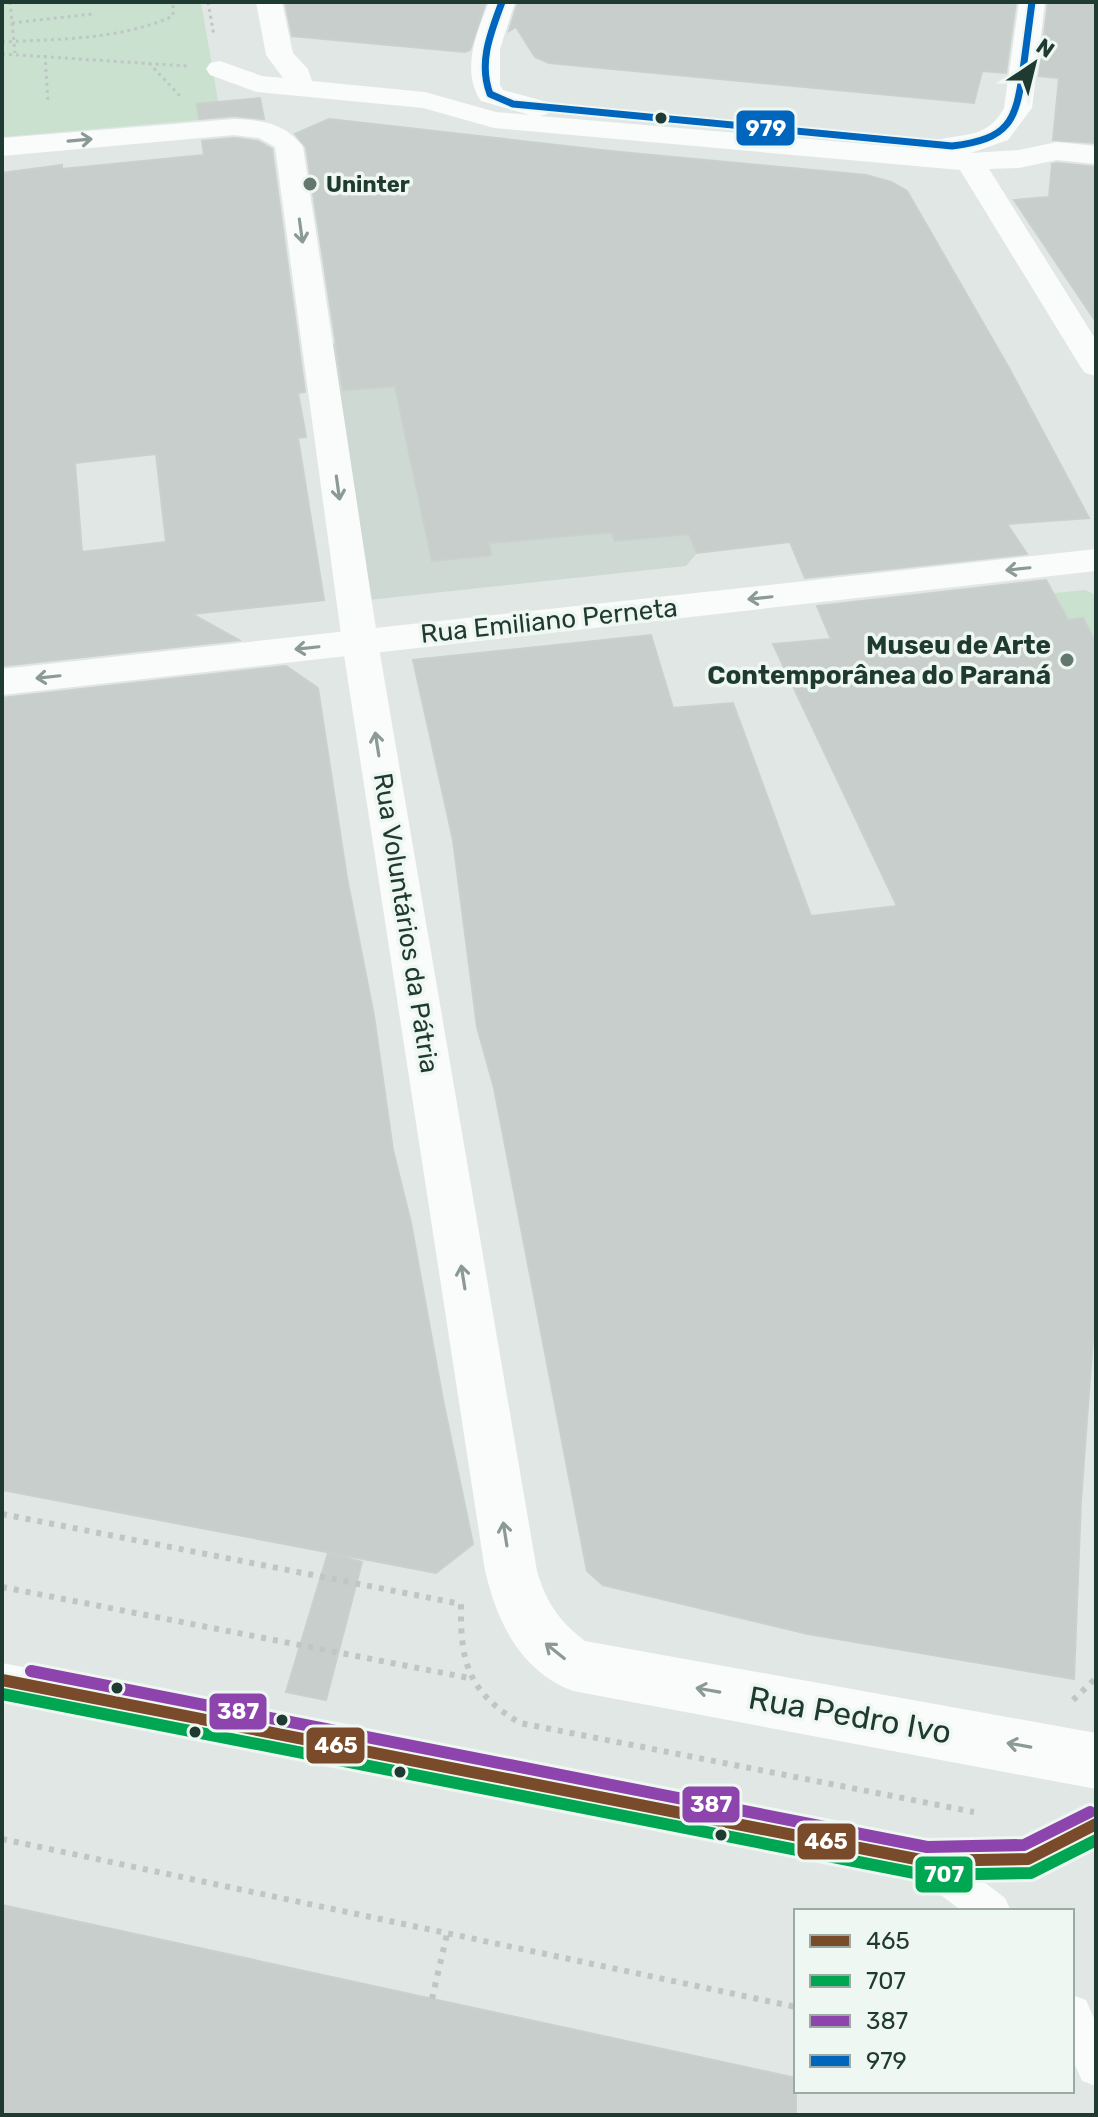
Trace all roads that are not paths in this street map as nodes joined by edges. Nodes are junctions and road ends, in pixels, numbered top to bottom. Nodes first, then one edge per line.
1 (269, 2) edge
2 (502, 2) edge
3 (1032, 2) edge
4 (220, 69) road end
5 (300, 88) junction
6 (2, 147) edge
7 (1096, 155) edge
8 (970, 162) junction
9 (1096, 366) edge
10 (1096, 560) edge
11 (360, 642) junction
12 (2, 682) edge
13 (604, 1671) joint
14 (2, 1680) edge
15 (1096, 1761) edge
16 (1096, 1824) edge
17 (926, 1861) junction
18 (989, 1909) edge
19 (1074, 2018) edge
20 (1096, 2067) edge

1 - 5 street
2 - 3 street
4 - 5 street
5 - 8 street
6 -> 11 street, Rua Voluntários da Pátria
7 - 8 street
8 - 9 street
10 -> 11 street, Rua Emiliano Perneta
11 -> 12 street, Rua Emiliano Perneta
13 -> 11 street, Rua Voluntários da Pátria
15 -> 13 street, Rua Pedro Ivo
14 - 17 lane
16 - 17 lane
17 - 18 lane
19 - 20 lane

